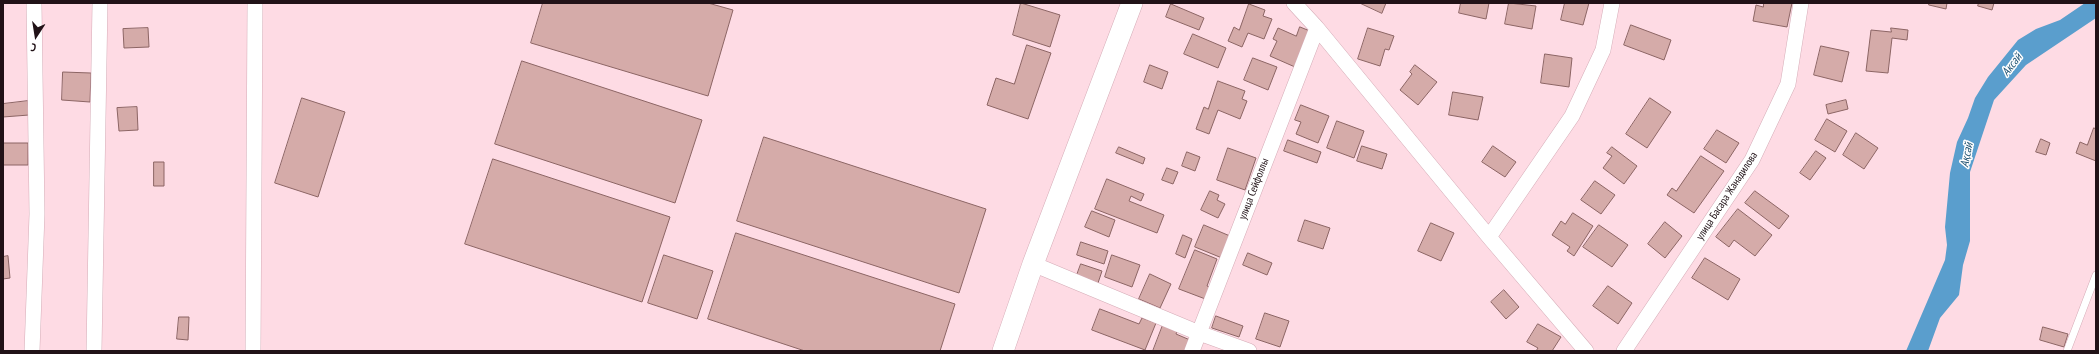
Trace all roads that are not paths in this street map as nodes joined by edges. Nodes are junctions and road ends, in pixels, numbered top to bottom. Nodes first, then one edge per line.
1 (34, 3) edge
2 (100, 3) edge
3 (256, 3) edge
4 (1132, 3) edge
5 (1294, 3) edge
6 (1612, 3) edge
7 (1802, 3) edge
8 (1317, 28) junction
9 (1489, 237) junction
10 (1033, 264) junction
11 (2096, 275) edge
12 (1199, 333) junction
13 (32, 351) edge
14 (94, 351) edge
15 (253, 351) edge
16 (1003, 351) edge
17 (1192, 351) edge
18 (1249, 351) edge
19 (1586, 351) edge
20 (1624, 351) edge
21 (2067, 351) edge

1 - 13 street
2 - 14 street
3 - 15 street
4 - 10 street
5 - 8 street
6 - 9 street
7 - 20 street, улица Басара Жанадилова
8 - 9 street
8 - 12 street, улица Сейфоллы
9 - 19 street
10 - 12 street
10 - 16 street
11 - 21 lane
12 - 17 street, улица Сейфоллы
12 - 18 street

